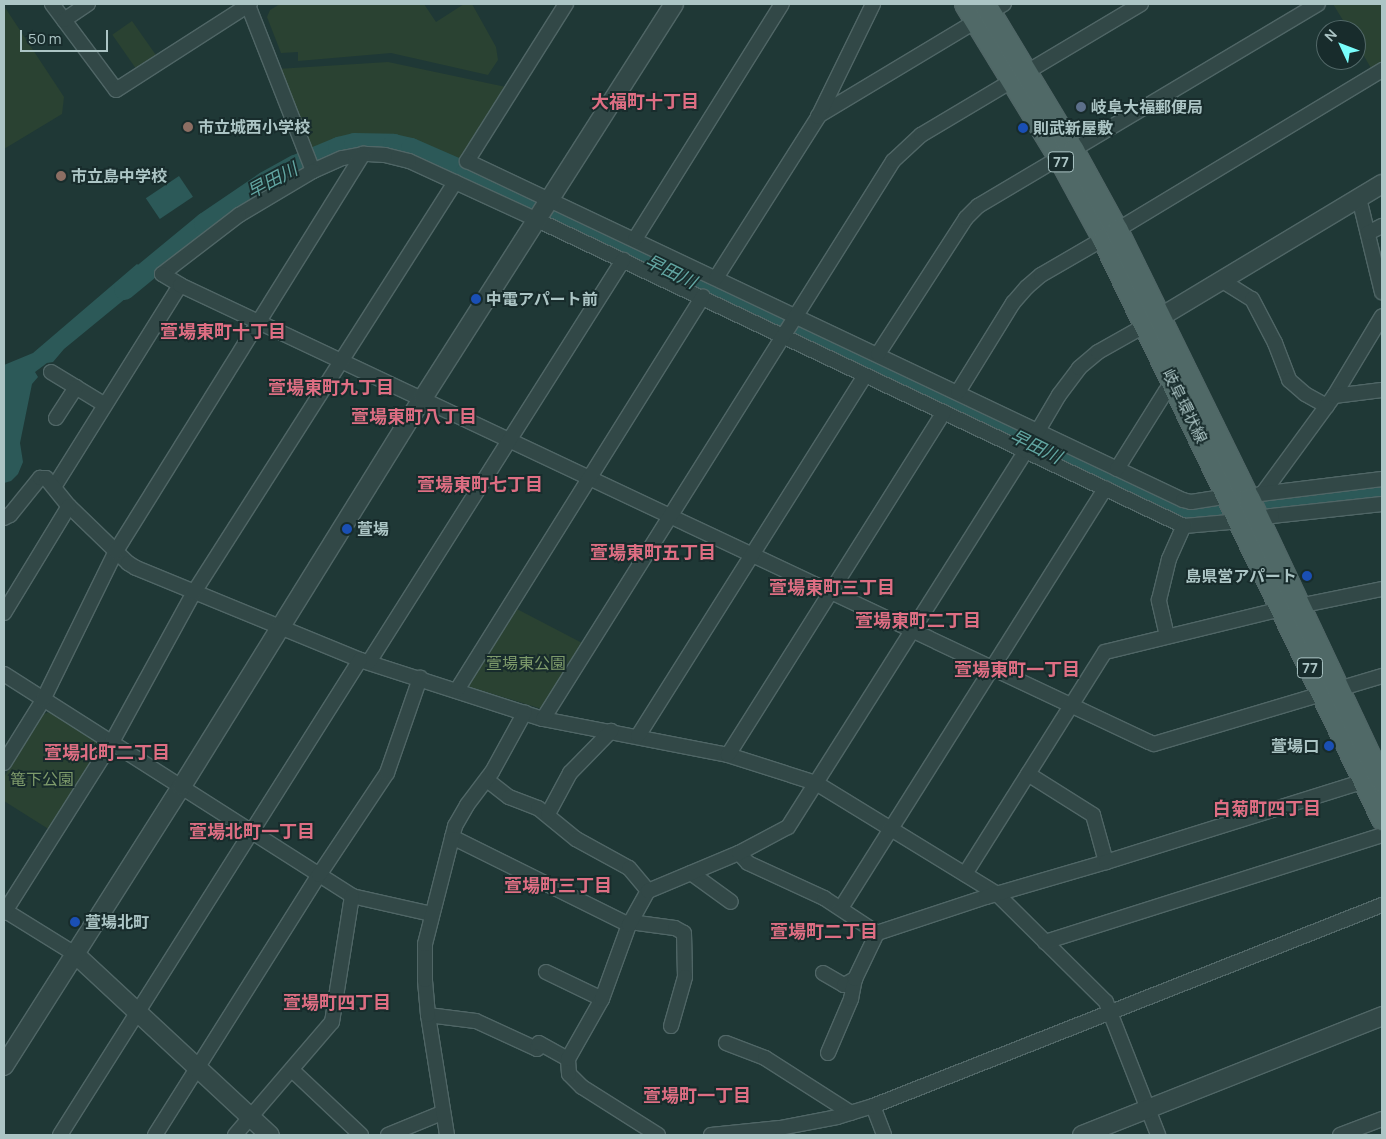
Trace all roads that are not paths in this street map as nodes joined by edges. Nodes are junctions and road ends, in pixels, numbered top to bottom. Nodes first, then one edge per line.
1 (52, 4) edge
2 (88, 4) edge
3 (249, 4) edge
4 (566, 4) edge
5 (674, 4) edge
6 (782, 4) edge
7 (873, 4) edge
8 (1141, 4) edge
9 (1318, 4) edge
10 (984, 9) edge
11 (64, 20) junction
12 (1382, 70) edge
13 (1019, 77) junction
14 (818, 117) junction
15 (363, 154) junction
16 (1066, 154) junction
17 (312, 169) junction
18 (455, 182) junction
19 (1382, 184) edge
20 (1359, 198) junction
21 (544, 210) junction
22 (1382, 226) edge
23 (1368, 233) junction
24 (1110, 234) junction
25 (635, 239) junction
26 (623, 260) junction
27 (716, 278) junction
28 (1221, 280) junction
29 (180, 285) junction
30 (1382, 292) edge
31 (703, 297) junction
32 (1382, 316) edge
33 (796, 318) junction
34 (1153, 321) junction
35 (259, 322) junction
36 (785, 335) junction
37 (878, 354) junction
38 (341, 360) junction
39 (51, 372) dead end
40 (865, 375) junction
41 (1175, 385) junction
42 (76, 387) junction
43 (1382, 390) edge
44 (958, 392) junction
45 (423, 398) junction
46 (1330, 401) junction
47 (105, 405) junction
48 (944, 412) junction
49 (56, 418) dead end
50 (1036, 432) junction
51 (509, 440) junction
52 (1027, 449) junction
53 (1116, 468) junction
54 (590, 478) junction
55 (1382, 479) edge
56 (54, 487) junction
57 (1105, 488) junction
58 (1382, 504) edge
59 (69, 506) junction
60 (1246, 506) junction
61 (669, 516) junction
62 (4, 518) edge
63 (1184, 526) junction
64 (116, 551) junction
65 (752, 555) junction
66 (1382, 589) edge
67 (194, 592) junction
68 (830, 593) junction
69 (1291, 608) junction
70 (4, 613) edge
71 (281, 627) junction
72 (912, 631) junction
73 (1167, 636) junction
74 (364, 661) junction
75 (990, 668) junction
76 (4, 674) edge
77 (1382, 676) edge
78 (420, 678) junction
79 (458, 690) junction
80 (1330, 692) junction
81 (43, 700) junction
82 (1071, 706) junction
83 (525, 712) junction
84 (543, 719) junction
85 (611, 731) junction
86 (638, 736) junction
87 (112, 742) junction
88 (728, 755) junction
89 (4, 763) edge
90 (1028, 774) junction
91 (1377, 778) edge
92 (487, 780) junction
93 (816, 783) junction
94 (182, 786) junction
95 (548, 814) junction
96 (1382, 819) edge
97 (891, 829) junction
98 (251, 832) junction
99 (1382, 835) edge
100 (452, 837) junction
101 (739, 853) junction
102 (1106, 862) junction
103 (691, 873) junction
104 (964, 874) junction
105 (319, 875) junction
106 (648, 891) junction
107 (997, 894) junction
108 (352, 896) junction
109 (731, 902) dead end
110 (1382, 905) edge
111 (841, 908) junction
112 (4, 912) edge
113 (432, 914) junction
114 (630, 924) junction
115 (877, 933) junction
116 (1045, 942) junction
117 (75, 954) junction
118 (546, 972) dead end
119 (823, 973) dead end
120 (854, 979) junction
121 (602, 999) junction
122 (1110, 1011) junction
123 (137, 1012) junction
124 (428, 1015) junction
125 (1382, 1016) edge
126 (672, 1026) dead end
127 (726, 1043) dead end
128 (828, 1053) dead end
129 (568, 1059) junction
130 (4, 1066) edge
131 (197, 1068) junction
132 (292, 1070) junction
133 (873, 1106) junction
134 (1148, 1110) junction
135 (442, 1113) junction
136 (851, 1113) junction
137 (252, 1118) junction
138 (1382, 1119) edge
139 (60, 1135) edge
140 (154, 1135) edge
141 (235, 1135) edge
142 (270, 1135) edge
143 (361, 1135) edge
144 (388, 1135) edge
145 (447, 1135) edge
146 (658, 1135) edge
147 (720, 1135) edge
148 (884, 1135) edge
149 (1082, 1135) edge
150 (1158, 1135) edge
151 (1340, 1135) edge

1 - 11 street
2 - 11 street
3 - 11 street
3 - 17 street
4 - 21 street
5 - 21 street
6 - 25 street
7 - 14 street
8 - 13 street
9 - 16 street
10 - 13 main road, 岐阜環状線 / 77
10 - 14 street
12 - 24 street
13 - 16 main road, 岐阜環状線 / 77
13 - 33 street
14 - 27 street
15 - 17 street
15 - 18 street
15 - 35 street
16 - 24 main road, 岐阜環状線 / 77
16 - 37 street
17 - 29 street
18 - 21 street
18 - 38 street
19 - 20 street
20 - 23 street
20 - 28 street
21 - 25 street
21 - 26 street
21 - 45 street
22 - 23 street
23 - 30 street
24 - 34 main road, 岐阜環状線 / 77
24 - 44 street
25 - 27 street
26 - 31 street
26 - 51 street
27 - 33 street
28 - 34 street
28 - 46 street
29 - 35 street
29 - 47 street
31 - 36 street
31 - 54 street
32 - 46 street
33 - 36 street
33 - 37 street
34 - 41 main road, 岐阜環状線 / 77
34 - 50 street
34 - 60 main road, 岐阜環状線 / 77
35 - 38 street
35 - 64 street
36 - 40 street
36 - 61 street
37 - 44 street
38 - 45 street
38 - 67 street
39 - 42 street
40 - 48 street
40 - 65 street
41 - 53 street
41 - 60 main road, 岐阜環状線 / 77
42 - 47 street
42 - 49 street
43 - 46 street
44 - 50 street
45 - 51 street
45 - 71 street
46 - 60 street
47 - 56 street
48 - 52 street
48 - 68 street
50 - 52 street
50 - 53 street
51 - 54 street
51 - 74 street
52 - 57 street
52 - 72 street
53 - 60 street
54 - 61 street
54 - 79 street
55 - 60 street
56 - 59 street
56 - 62 street
57 - 63 street
57 - 75 street
58 - 60 street
59 - 64 street
59 - 70 street
60 - 63 street
60 - 69 main road, 岐阜環状線 / 77
61 - 65 street
61 - 84 street
63 - 73 street
64 - 67 street
64 - 81 street
65 - 68 street
65 - 86 street
66 - 69 street
67 - 71 street
67 - 87 street
68 - 72 street
68 - 88 street
69 - 73 street
69 - 80 main road, 岐阜環状線 / 77
71 - 74 street
71 - 94 street
72 - 75 street
72 - 93 street
73 - 82 street
74 - 78 street
74 - 98 street
75 - 82 street
75 - 97 street
76 - 81 street
77 - 80 street
78 - 79 street
78 - 105 street
79 - 83 street
80 - 82 street
80 - 91 main road, 岐阜環状線 / 77
81 - 87 street
81 - 89 street
82 - 90 street
83 - 84 street
83 - 92 street
84 - 85 street
85 - 86 street
85 - 95 street
86 - 88 street
87 - 94 street
87 - 112 street
88 - 93 street
90 - 102 street
90 - 104 street
91 - 96 main road, 岐阜環状線 / 77
91 - 102 street
92 - 95 street
92 - 100 street
93 - 97 street
93 - 101 street
94 - 98 street
94 - 117 street
95 - 106 street
97 - 104 street
97 - 111 street
98 - 105 street
98 - 123 street
99 - 116 street
100 - 113 street
100 - 114 street
101 - 103 street
101 - 111 street
102 - 107 street
103 - 106 street
103 - 109 street
104 - 107 street
105 - 108 street
105 - 131 street
106 - 114 street
107 - 115 street
107 - 116 street
108 - 113 street
108 - 132 street
110 - 122 street
111 - 115 street
112 - 117 street
113 - 124 street
114 - 121 street
114 - 126 street
115 - 120 street
116 - 122 street
117 - 123 street
117 - 130 street
118 - 121 street
119 - 120 street
120 - 128 street
121 - 129 street
122 - 133 street
122 - 134 street
123 - 131 street
123 - 139 street
124 - 129 street
124 - 135 street
125 - 134 street
127 - 136 street
129 - 146 street
131 - 137 street
131 - 140 street
132 - 137 street
132 - 143 street
133 - 136 street
133 - 148 street
134 - 149 street
134 - 150 street
135 - 144 street
135 - 145 street
136 - 147 street
137 - 141 street
137 - 142 street
138 - 151 street

